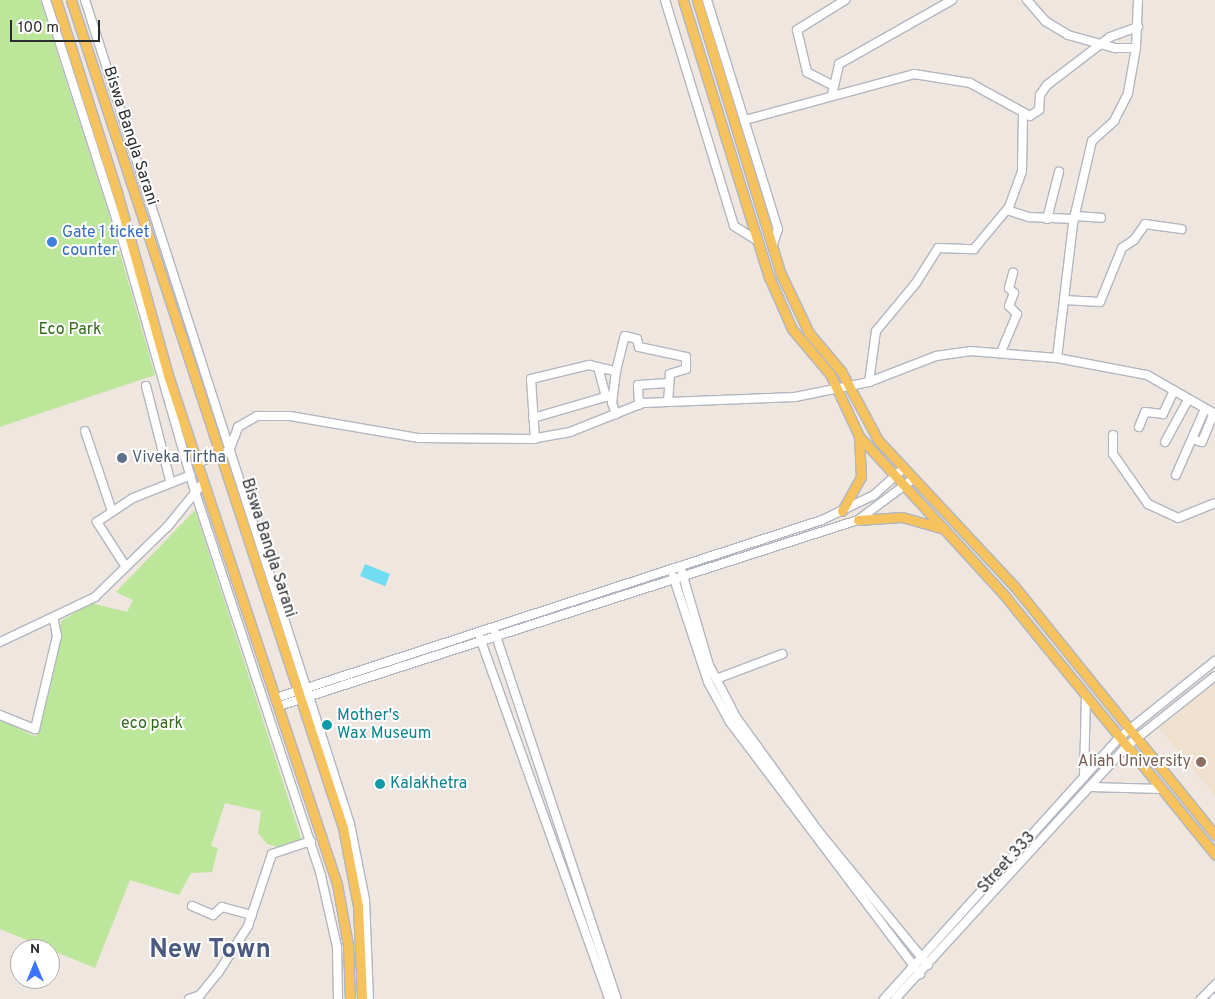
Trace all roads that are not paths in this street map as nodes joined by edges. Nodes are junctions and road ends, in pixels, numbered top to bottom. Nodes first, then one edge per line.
1 (46, 0) edge
2 (56, 0) edge
3 (72, 0) edge
4 (85, 0) edge
5 (665, 0) edge
6 (682, 0) edge
7 (697, 0) edge
8 (707, 0) edge
9 (845, 0) edge
10 (952, 0) edge
11 (1027, 0) edge
12 (1138, 0) edge
13 (1138, 27) junction
14 (1100, 44) junction
15 (1136, 48) junction
16 (834, 86) junction
17 (832, 95) junction
18 (1023, 116) junction
19 (745, 120) junction
20 (1059, 172) dead end
21 (1007, 210) junction
22 (1075, 218) junction
23 (1101, 218) dead end
24 (1048, 219) junction
25 (1182, 229) dead end
26 (758, 241) junction
27 (772, 244) junction
28 (1013, 273) dead end
29 (1064, 300) junction
30 (1001, 352) junction
31 (1057, 358) junction
32 (598, 367) junction
33 (616, 371) junction
34 (668, 382) junction
35 (869, 382) junction
36 (146, 386) dead end
37 (848, 386) junction
38 (838, 388) junction
39 (1174, 390) junction
40 (609, 396) junction
41 (1188, 400) junction
42 (668, 401) junction
43 (638, 405) junction
44 (1205, 409) junction
45 (616, 414) junction
46 (1214, 414) edge
47 (533, 418) junction
48 (1139, 427) dead end
49 (85, 431) dead end
50 (1113, 435) dead end
51 (859, 436) junction
52 (536, 439) junction
53 (1192, 439) junction
54 (1165, 442) dead end
55 (225, 453) junction
56 (197, 463) junction
57 (904, 468) junction
58 (191, 475) junction
59 (1176, 475) dead end
60 (894, 477) junction
61 (913, 479) junction
62 (170, 480) junction
63 (203, 483) junction
64 (903, 487) junction
65 (195, 492) junction
66 (1215, 503) edge
67 (112, 511) junction
68 (842, 511) junction
69 (858, 520) junction
70 (944, 529) junction
71 (680, 566) junction
72 (126, 567) junction
73 (671, 569) junction
74 (684, 576) junction
75 (675, 579) junction
76 (54, 620) junction
77 (492, 627) junction
78 (478, 632) junction
79 (496, 638) junction
80 (0, 642) edge
81 (482, 642) junction
82 (782, 654) dead end
83 (1215, 661) edge
84 (1215, 676) edge
85 (716, 679) junction
86 (305, 694) junction
87 (1086, 695) junction
88 (278, 702) junction
89 (0, 714) edge
90 (1130, 727) junction
91 (1137, 736) junction
92 (1120, 737) junction
93 (1127, 746) junction
94 (1084, 776) junction
95 (1090, 786) junction
96 (1162, 789) junction
97 (1215, 835) edge
98 (311, 841) junction
99 (1215, 854) edge
100 (192, 906) dead end
101 (252, 915) junction
102 (923, 958) junction
103 (928, 965) junction
104 (917, 971) junction
105 (1215, 986) edge
106 (189, 999) edge
107 (338, 999) edge
108 (350, 999) edge
109 (362, 999) edge
110 (370, 999) edge
111 (609, 999) edge
112 (617, 999) edge
113 (884, 999) edge
114 (895, 999) edge
115 (1201, 999) edge

1 - 58 street
2 - 56 main road, Biswa Bangla Sarani
3 - 55 main road, Biswa Bangla Sarani
4 - 55 street
5 - 26 street
6 - 26 main road
7 - 27 main road
8 - 19 street
9 - 16 street
10 - 16 street
11 - 14 street
12 - 13 street
13 - 14 street
13 - 15 street
14 - 15 street
14 - 18 street
15 - 22 street
16 - 17 street
17 - 18 street
17 - 19 street
18 - 21 street
19 - 27 street
20 - 24 street
21 - 24 street
21 - 35 street
22 - 23 street
22 - 24 street
22 - 29 street
25 - 29 street
26 - 38 main road
27 - 37 main road
28 - 30 street
29 - 31 street
30 - 31 street
30 - 35 street
31 - 39 street
32 - 33 street
32 - 40 street
32 - 47 street
33 - 34 street
33 - 40 street
34 - 42 street
34 - 43 street
35 - 37 street
36 - 62 street
37 - 38 street
37 - 57 main road
38 - 42 street
38 - 51 main road
39 - 41 street
39 - 48 street
40 - 45 street
40 - 47 street
41 - 44 street
41 - 54 street
42 - 43 street
43 - 45 street
44 - 46 street
44 - 53 street
45 - 52 street
46 - 53 street
47 - 52 street
49 - 67 street
50 - 66 street
51 - 60 main road
51 - 68 main road
52 - 55 street
53 - 59 street
55 - 56 street
55 - 86 main road, Biswa Bangla Sarani
56 - 63 main road, Biswa Bangla Sarani
57 - 60 street
57 - 61 main road
58 - 62 street
58 - 65 street
60 - 64 main road
60 - 68 street
61 - 64 street
61 - 90 main road
62 - 67 street
63 - 65 street
63 - 88 main road, Biswa Bangla Sarani
64 - 69 street
64 - 70 main road
65 - 72 street
65 - 98 street
67 - 72 street
68 - 71 street
69 - 70 main road
69 - 74 street
70 - 87 main road
71 - 73 street
71 - 74 street
72 - 76 street
73 - 75 street
73 - 77 street
74 - 75 street
74 - 85 street
75 - 79 street
75 - 104 street
76 - 80 street
76 - 89 street
77 - 78 street
77 - 79 street
78 - 81 street
78 - 86 street
79 - 81 street
79 - 112 street
81 - 86 street
81 - 111 street
82 - 85 street
83 - 90 street, Street 333
84 - 91 street, Street 333
85 - 102 street
86 - 88 street
86 - 109 main road, Biswa Bangla Sarani
86 - 110 street
87 - 92 main road
87 - 94 street
88 - 108 main road, Biswa Bangla Sarani
90 - 91 main road
90 - 92 street, Street 333
91 - 93 street, Street 333
91 - 97 main road
92 - 93 main road
92 - 94 street, Street 333
93 - 95 street, Street 333
93 - 96 main road
94 - 102 street, Street 333
95 - 96 street
95 - 103 street, Street 333
96 - 99 main road
98 - 101 street
98 - 107 street
100 - 101 street
101 - 106 street
102 - 103 street
102 - 104 street, Street 333
103 - 104 street, Street 333
104 - 113 street, Street 333
104 - 114 street
105 - 115 street

